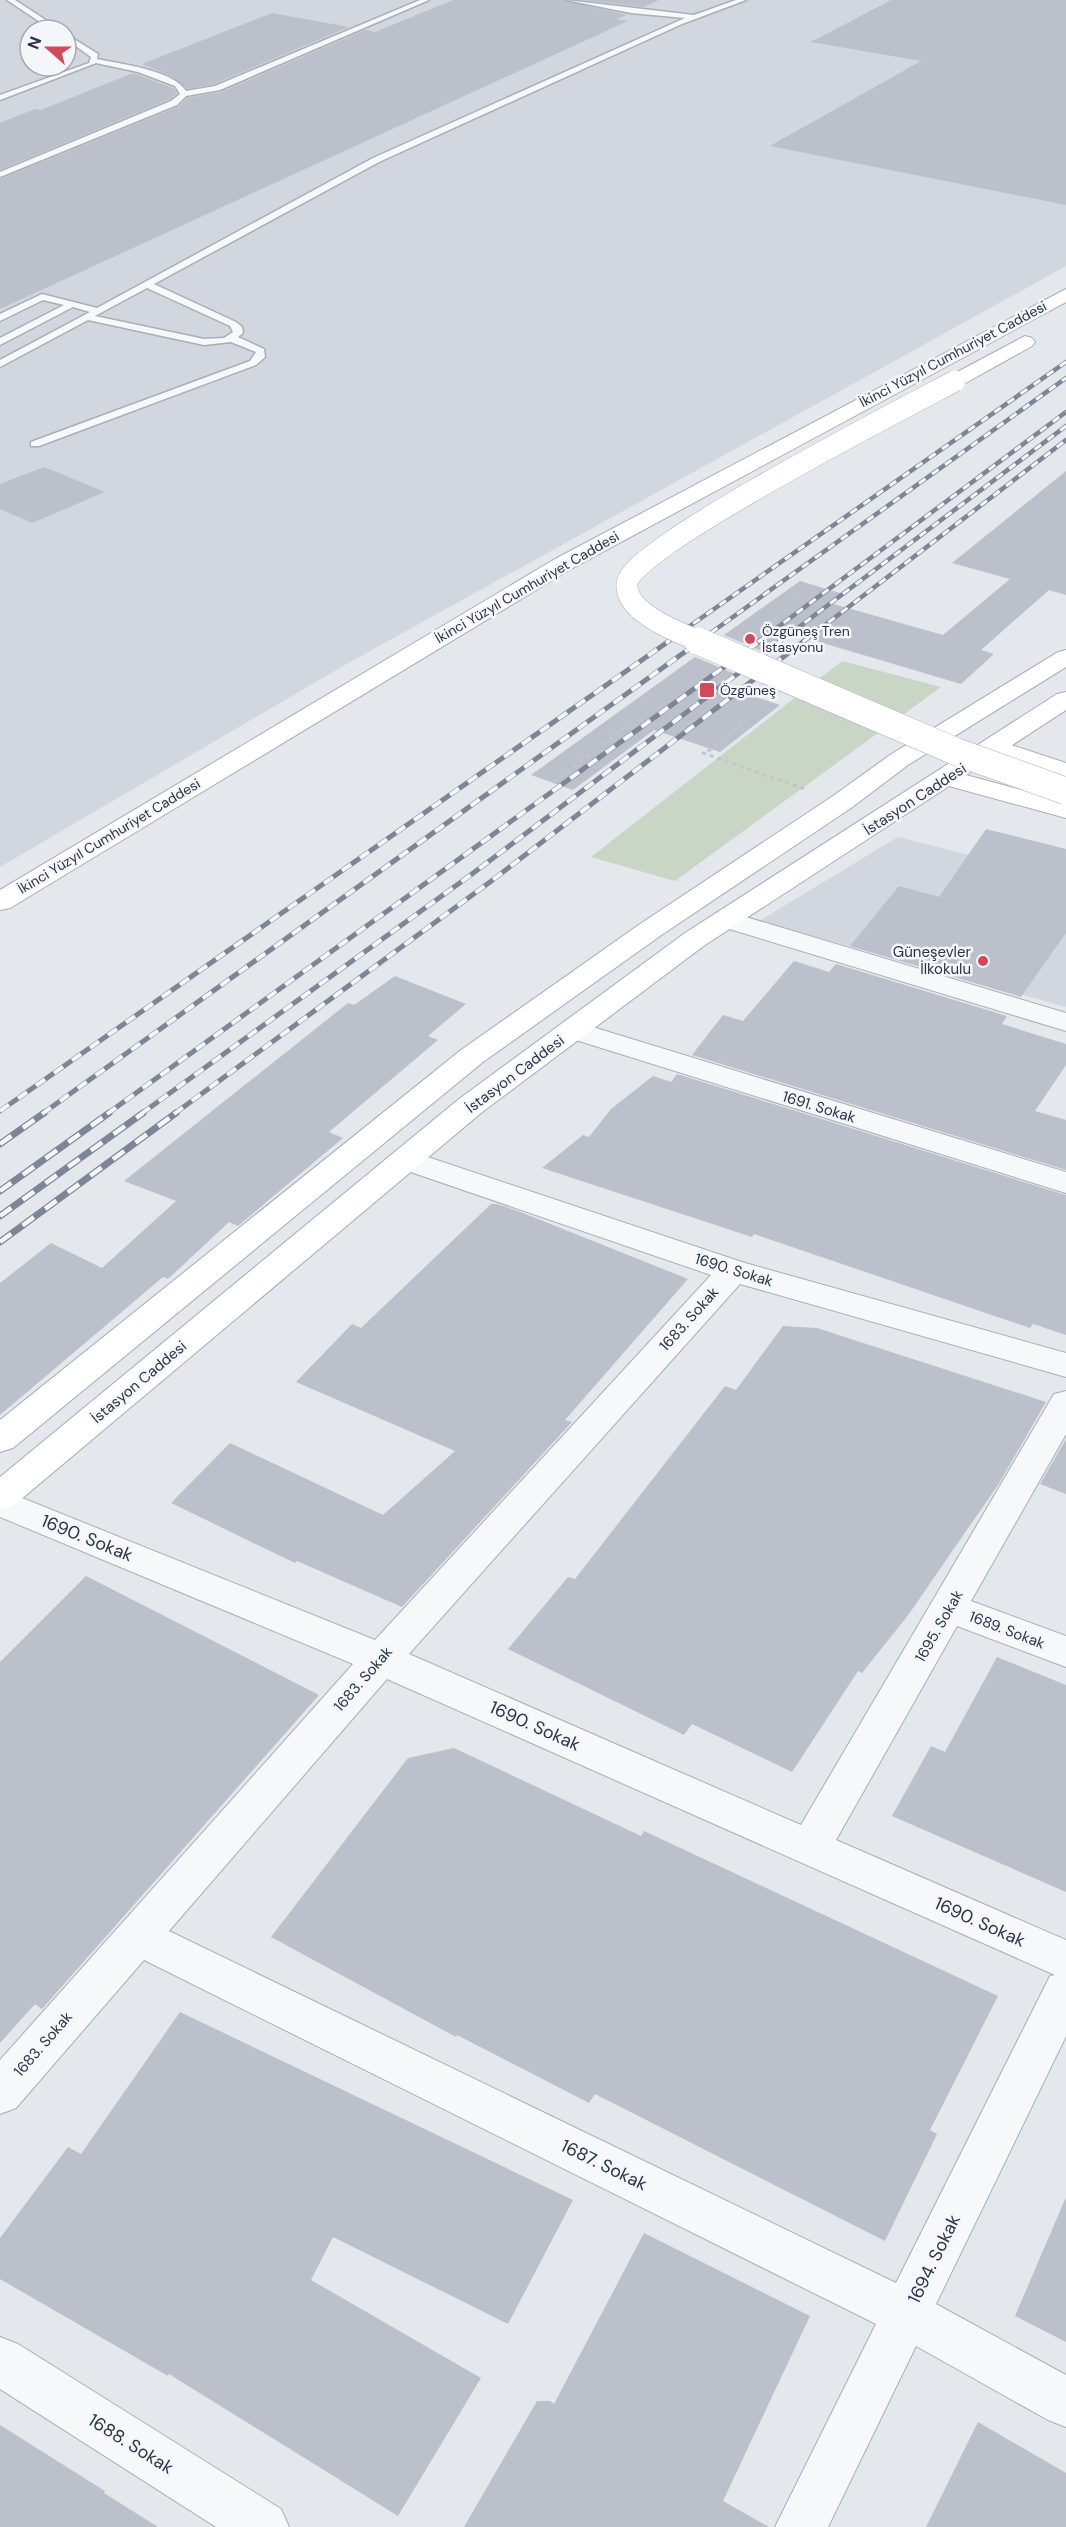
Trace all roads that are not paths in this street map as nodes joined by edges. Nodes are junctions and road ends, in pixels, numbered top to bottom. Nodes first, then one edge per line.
1 (10, 0) edge
2 (426, 0) edge
3 (569, 0) edge
4 (743, 0) edge
5 (695, 17) junction
6 (38, 18) edge
7 (78, 44) edge
8 (95, 61) junction
9 (184, 94) junction
10 (0, 98) edge
11 (0, 175) edge
12 (148, 285) junction
13 (1066, 295) edge
14 (73, 304) junction
15 (99, 311) junction
16 (87, 317) junction
17 (0, 318) edge
18 (1046, 330) dead end
19 (231, 338) junction
20 (0, 342) edge
21 (0, 364) edge
22 (35, 444) dead end
23 (1066, 657) edge
24 (1066, 699) edge
25 (948, 730) junction
26 (993, 747) junction
27 (899, 760) junction
28 (1066, 772) edge
29 (947, 778) junction
30 (1066, 791) edge
31 (1066, 810) edge
32 (0, 902) edge
33 (726, 920) junction
34 (1066, 1022) edge
35 (573, 1030) junction
36 (407, 1160) junction
37 (1066, 1183) edge
38 (733, 1271) junction
39 (1066, 1365) edge
40 (1066, 1403) edge
41 (0, 1439) edge
42 (0, 1500) edge
43 (949, 1608) junction
44 (1066, 1652) edge
45 (381, 1659) junction
46 (810, 1847) junction
47 (138, 1936) junction
48 (1066, 1960) edge
49 (1066, 1990) edge
50 (0, 2093) edge
51 (907, 2313) junction
52 (0, 2361) edge
53 (1066, 2402) edge
54 (263, 2527) edge
55 (801, 2527) edge

1 - 6 lane
2 - 9 lane
3 - 5 lane
4 - 5 lane
5 - 12 lane
7 - 8 lane
8 - 9 lane
8 - 10 lane
9 - 11 lane
12 - 15 lane
12 - 19 lane
13 - 32 main road, İkinci Yüzyıl Cumhuriyet Caddesi
14 - 15 lane
14 - 17 lane
14 - 20 lane
15 - 16 lane
16 - 19 lane
16 - 21 lane
18 - 30 main road, bridge
19 - 22 lane
23 - 25 main road
24 - 26 main road, İstasyon Caddesi
25 - 26 main road
25 - 27 main road
26 - 28 main road
26 - 29 main road, İstasyon Caddesi
27 - 29 main road
27 - 41 main road
29 - 31 main road
29 - 33 main road, İstasyon Caddesi
33 - 34 street
33 - 35 main road, İstasyon Caddesi
35 - 36 main road, İstasyon Caddesi
35 - 37 street, 1691. Sokak
36 - 38 street, 1690. Sokak
36 - 42 main road, İstasyon Caddesi
38 - 39 street, 1690. Sokak
38 - 45 street, 1683. Sokak
40 - 43 street, 1695. Sokak
42 - 45 street, 1690. Sokak
43 - 44 street, 1689. Sokak
43 - 46 street, 1695. Sokak
45 - 46 street, 1690. Sokak
45 - 47 street, 1683. Sokak
46 - 48 street, 1690. Sokak
47 - 50 street, 1683. Sokak
47 - 51 street, 1687. Sokak
49 - 51 street, 1694. Sokak
51 - 53 street, 1687. Sokak
51 - 55 street, 1694. Sokak
52 - 54 street, 1688. Sokak

